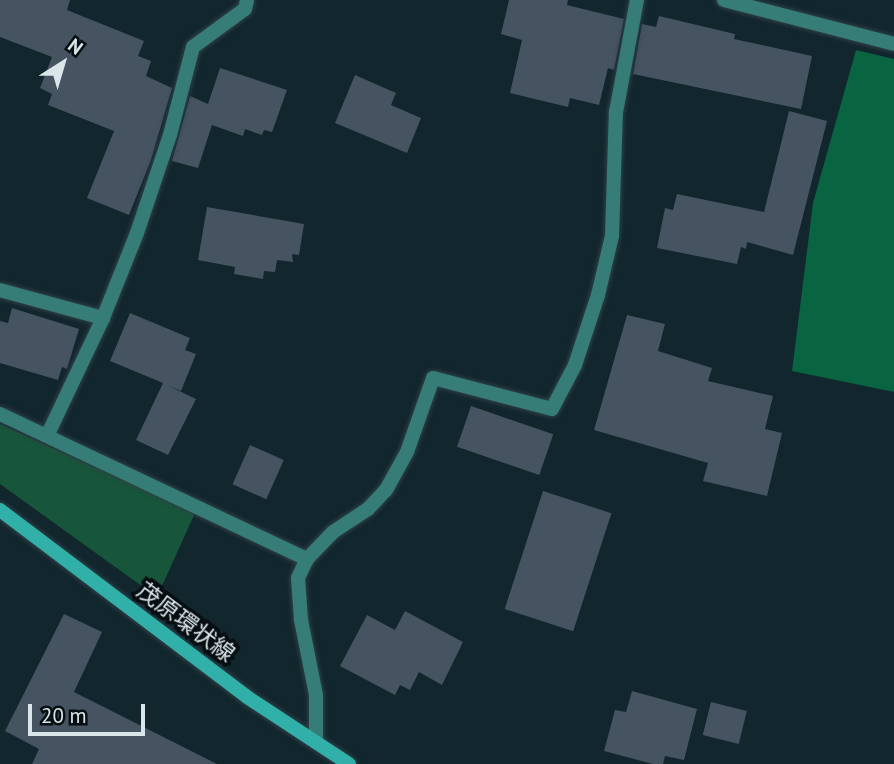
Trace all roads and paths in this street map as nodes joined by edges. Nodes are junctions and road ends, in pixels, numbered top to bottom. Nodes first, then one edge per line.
1 (247, 0) edge
2 (636, 0) edge
3 (724, 0) edge
4 (894, 44) edge
5 (0, 290) edge
6 (103, 318) junction
7 (0, 414) edge
8 (47, 436) junction
9 (0, 510) edge
10 (307, 559) junction
11 (316, 742) junction
12 (349, 764) edge

1 - 6 street
2 - 10 street
3 - 4 street
5 - 6 street
6 - 8 street
7 - 8 street
8 - 10 street
9 - 11 main road, 茂原環状線
10 - 11 street
11 - 12 main road, 茂原環状線

